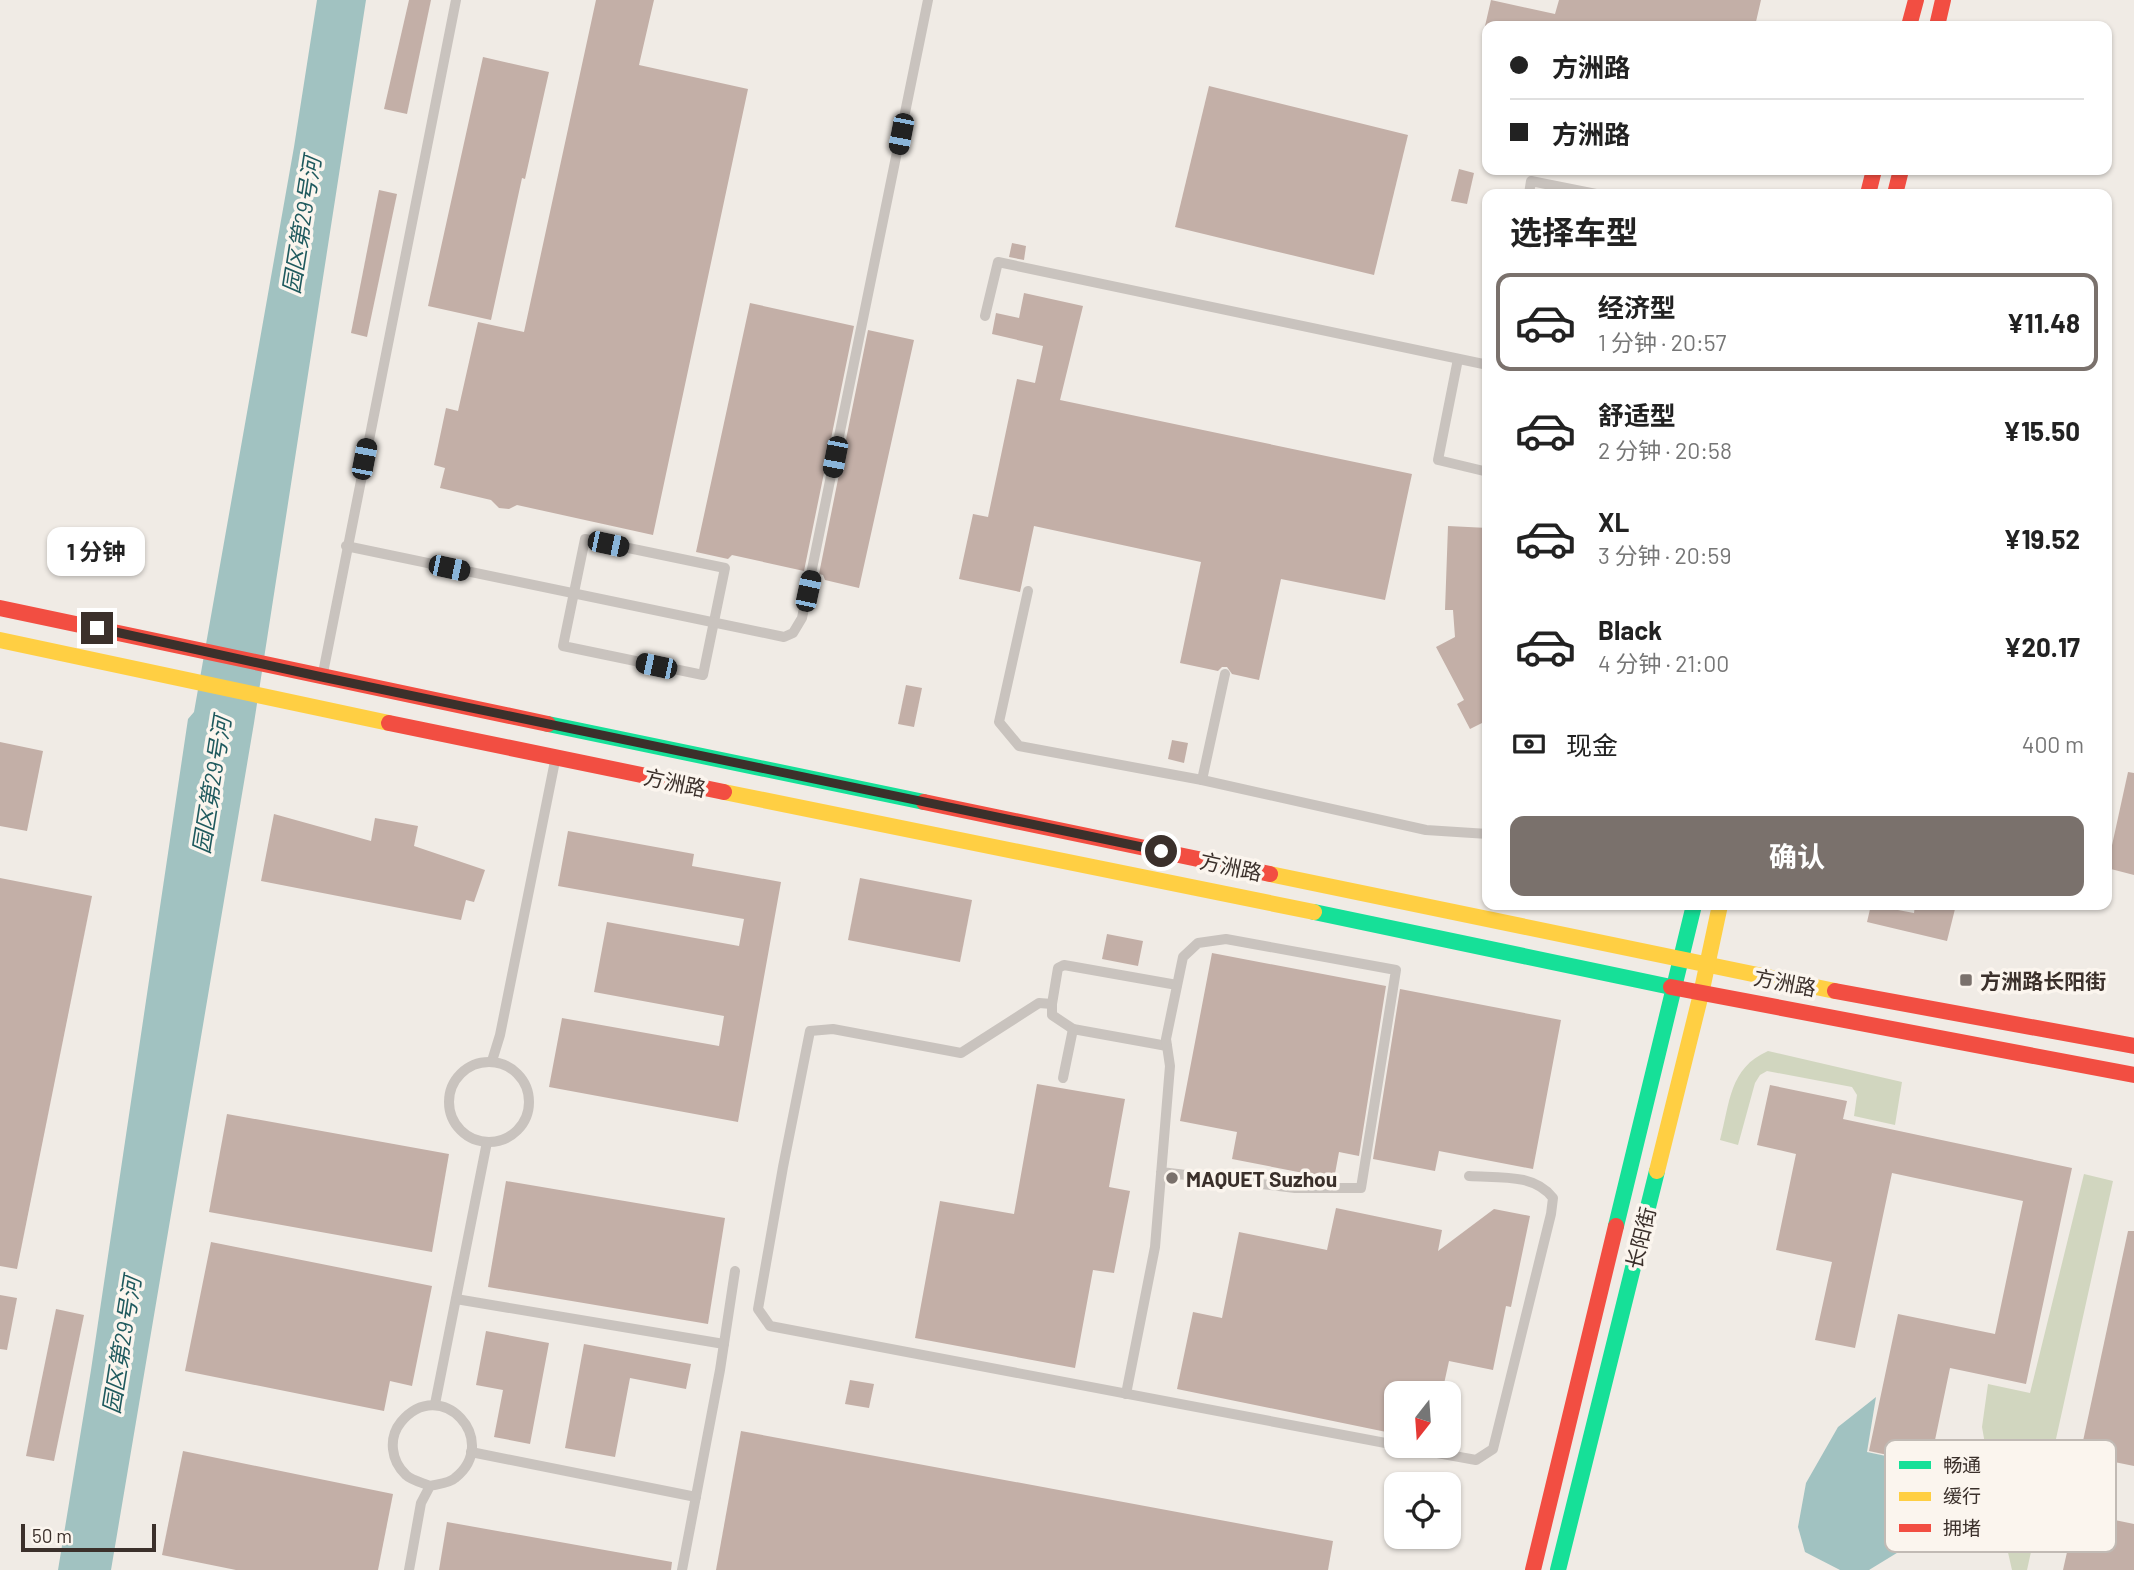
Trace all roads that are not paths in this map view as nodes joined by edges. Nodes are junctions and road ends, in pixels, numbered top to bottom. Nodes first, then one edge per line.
1 (456, 0) edge
2 (928, 0) edge
3 (1916, 0) edge
4 (1943, 0) edge
5 (1910, 21) edge
6 (1938, 21) edge
7 (1530, 189) edge
8 (1571, 189) edge
9 (985, 316) dead end
10 (1458, 359) junction
11 (1482, 364) edge
12 (1482, 471) edge
13 (346, 546) junction
14 (1028, 591) dead end
15 (574, 594) junction
16 (0, 608) edge
17 (714, 623) junction
18 (0, 640) edge
19 (1225, 674) dead end
20 (322, 677) junction
21 (556, 758) junction
22 (1202, 780) junction
23 (1482, 834) edge
24 (1693, 910) edge
25 (1719, 910) edge
26 (1681, 961) junction
27 (1706, 967) junction
28 (1177, 985) junction
29 (1674, 987) junction
30 (1701, 994) junction
31 (1052, 1004) junction
32 (1073, 1029) junction
33 (1167, 1046) junction
34 (2134, 1046) edge
35 (492, 1061) junction
36 (2134, 1075) edge
37 (1063, 1078) dead end
38 (487, 1142) junction
39 (1161, 1172) junction
40 (1469, 1176) dead end
41 (735, 1271) dead end
42 (456, 1300) junction
43 (724, 1344) junction
44 (1126, 1394) junction
45 (435, 1404) junction
46 (1384, 1442) edge
47 (471, 1452) junction
48 (1461, 1457) edge
49 (430, 1486) junction
50 (696, 1497) junction
51 (409, 1570) edge
52 (682, 1570) edge
53 (1532, 1570) edge
54 (1558, 1570) edge

1 - 13 lane
2 - 17 lane
3 - 5 main road
4 - 6 main road
7 - 8 lane
9 - 10 lane
10 - 11 lane
10 - 12 lane
13 - 15 lane
13 - 20 lane
14 - 22 lane
15 - 17 lane
15 - 17 lane
15 - 17 lane
16 - 20 main road, 方洲路
18 - 21 main road, 方洲路
19 - 22 lane
20 - 26 main road, 方洲路
21 - 29 main road, 方洲路
21 - 35 lane
22 - 23 lane
24 - 26 main road, 长阳街
25 - 27 main road, 长阳街
26 - 27 main road, 方洲路
26 - 29 main road, 长阳街
27 - 30 main road, 长阳街
27 - 34 main road, 方洲路
28 - 31 lane
28 - 33 lane
28 - 39 lane
29 - 30 main road, 方洲路
29 - 53 main road, 长阳街
30 - 36 main road, 方洲路
30 - 54 main road, 长阳街
31 - 32 lane
31 - 44 lane
32 - 33 lane
32 - 37 lane
33 - 39 lane
35 - 38 lane
35 - 38 lane
38 - 42 lane
39 - 44 lane
40 - 48 lane
41 - 43 lane
42 - 43 lane
42 - 45 lane
43 - 50 lane
44 - 46 lane
45 - 47 lane
45 - 49 lane
47 - 49 lane
47 - 50 lane
49 - 51 lane
50 - 52 lane

